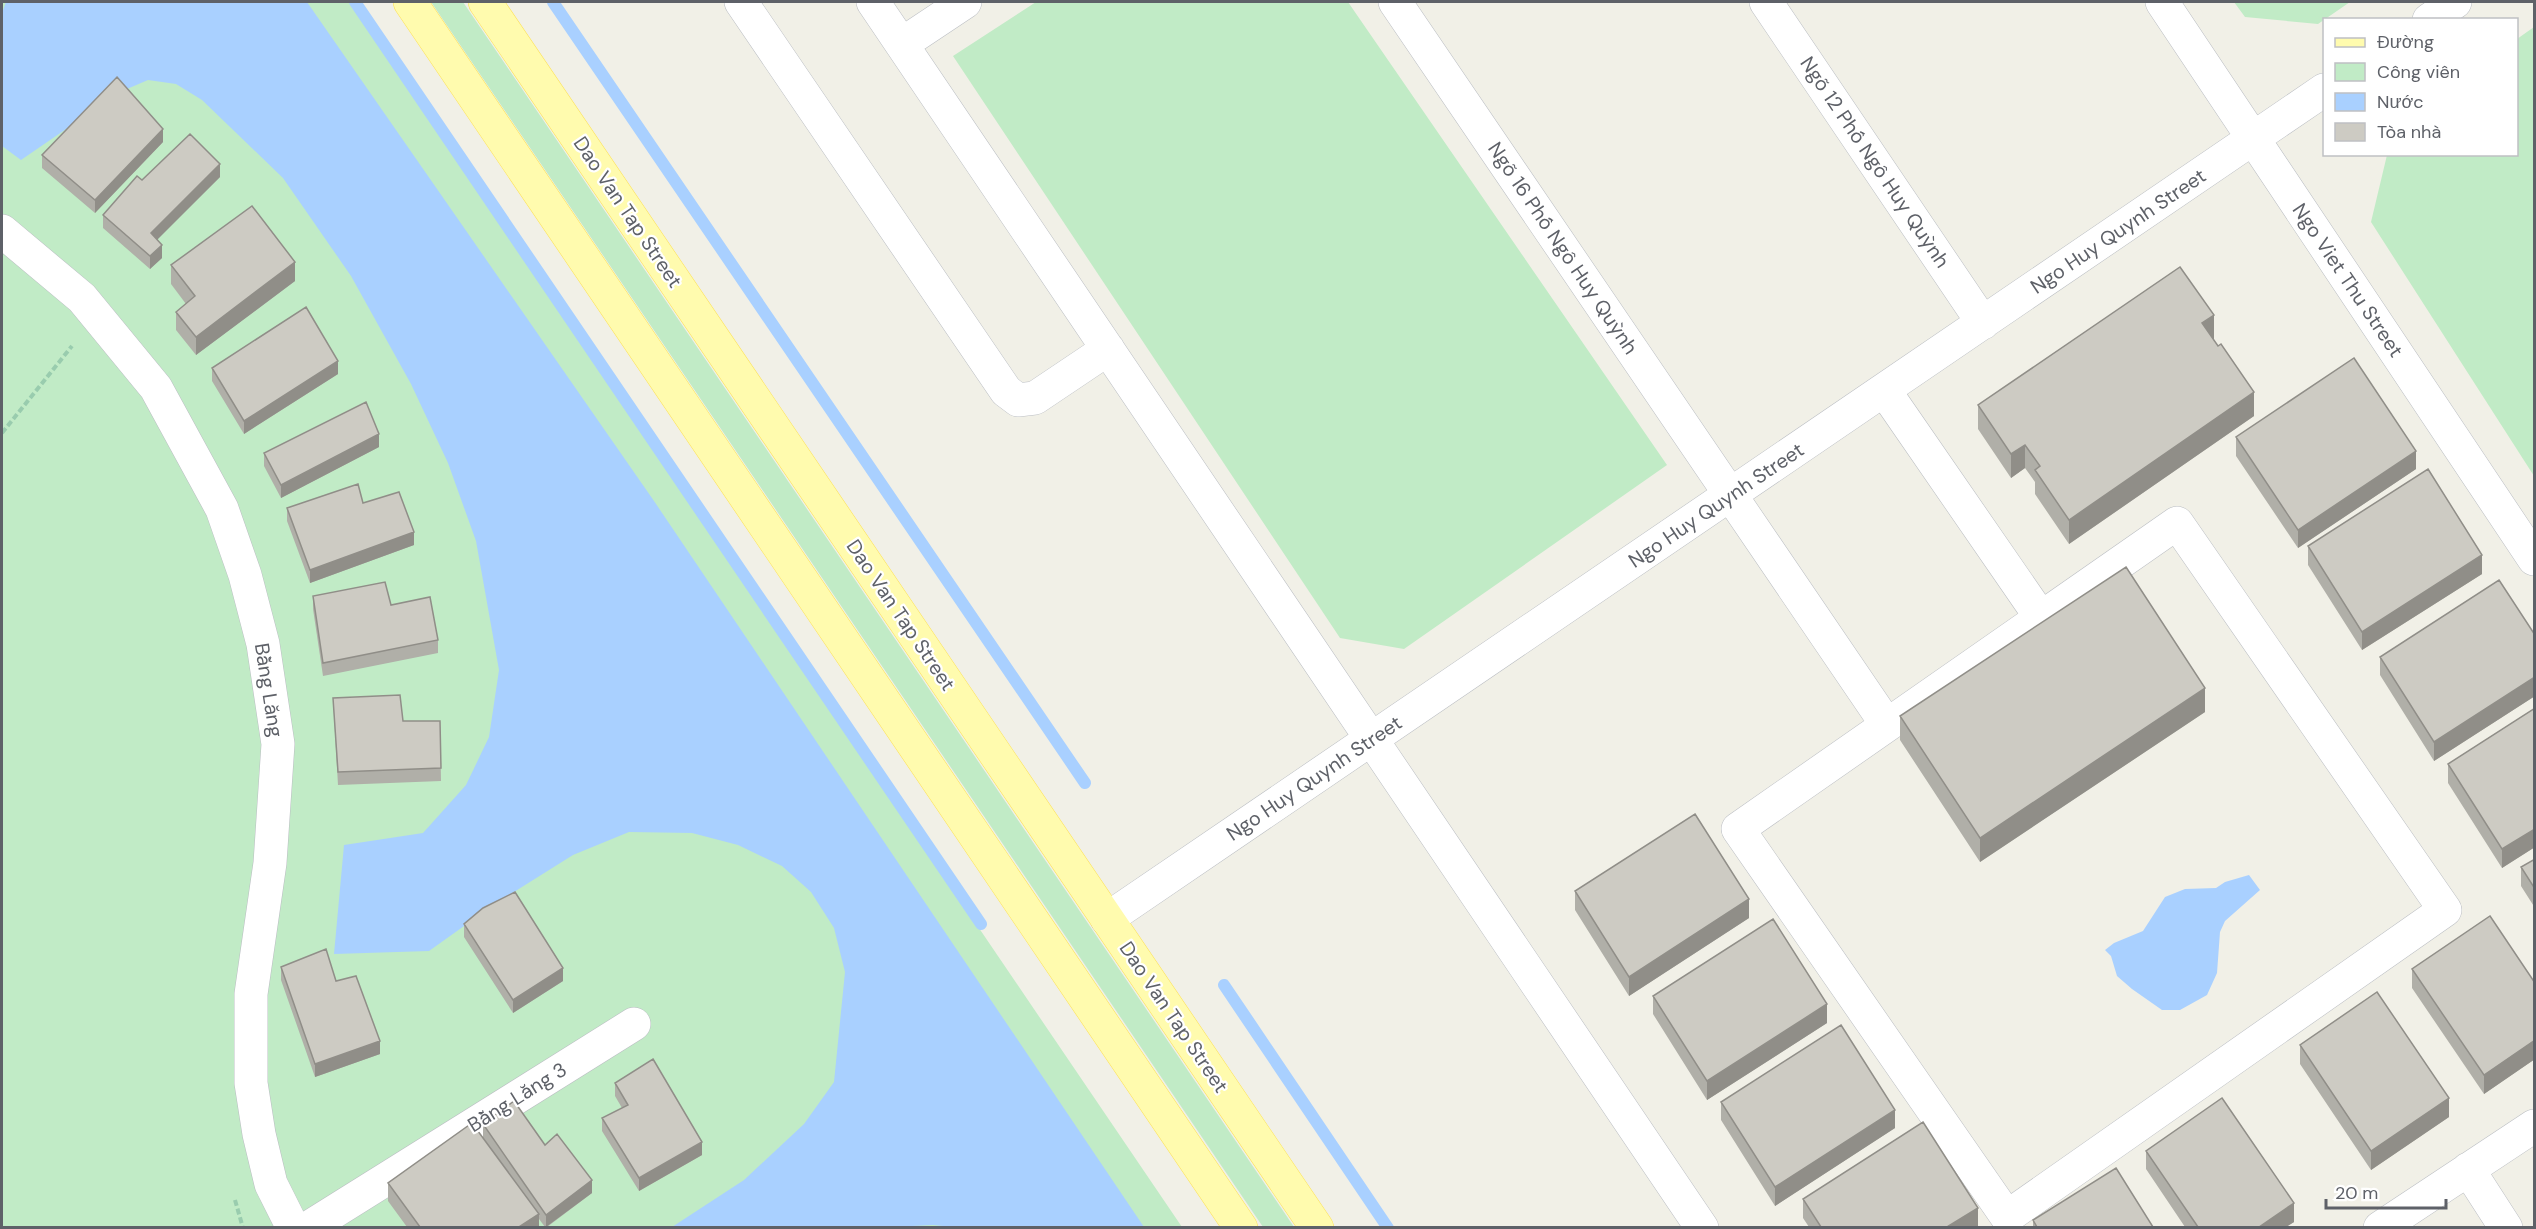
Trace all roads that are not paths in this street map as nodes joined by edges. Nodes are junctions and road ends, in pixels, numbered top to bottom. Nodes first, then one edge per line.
1 (410, 2) edge
2 (485, 2) edge
3 (741, 2) edge
4 (873, 2) edge
5 (965, 2) edge
6 (1395, 2) edge
7 (1766, 2) edge
8 (2162, 2) edge
9 (2456, 2) edge
10 (2432, 18) edge
11 (902, 44) junction
12 (2323, 91) edge
13 (2253, 138) junction
14 (2, 231) edge
15 (1983, 323) junction
16 (1108, 349) junction
17 (1884, 390) junction
18 (1730, 495) junction
19 (2535, 559) edge
20 (2042, 619) junction
21 (1887, 725) junction
22 (1372, 739) junction
23 (1107, 919) junction
24 (634, 1024) dead end
25 (2535, 1126) edge
26 (2468, 1169) junction
27 (293, 1227) edge
28 (309, 1227) edge
29 (1241, 1227) edge
30 (1317, 1227) edge
31 (1702, 1227) edge
32 (2380, 1227) edge
33 (2506, 1227) edge

1 - 29 main road
2 - 23 main road, Dao Van Tap Street
3 - 16 street
4 - 11 street
5 - 11 street
6 - 18 street, Ngõ 16 Phố Ngô Huy Quỳnh
7 - 15 street, Ngõ 12 Phố Ngô Huy Quỳnh
8 - 13 street, Ngo Viet Thu Street
9 - 10 street
11 - 16 street
12 - 13 street, Ngo Huy Quynh Street
13 - 15 street, Ngo Huy Quynh Street
13 - 19 street, Ngo Viet Thu Street
14 - 27 street, Bằng Lăng
15 - 17 street, Ngo Huy Quynh Street
16 - 22 street
17 - 18 street, Ngo Huy Quynh Street
17 - 20 street
18 - 21 street, Ngõ 16 Phố Ngô Huy Quỳnh
18 - 22 street, Ngo Huy Quynh Street
20 - 21 street
20 - 21 street
22 - 23 street, Ngo Huy Quynh Street
22 - 31 street
23 - 30 main road, Dao Van Tap Street
24 - 28 street, Bằng Lăng 3
25 - 26 street
26 - 32 street
26 - 33 street

